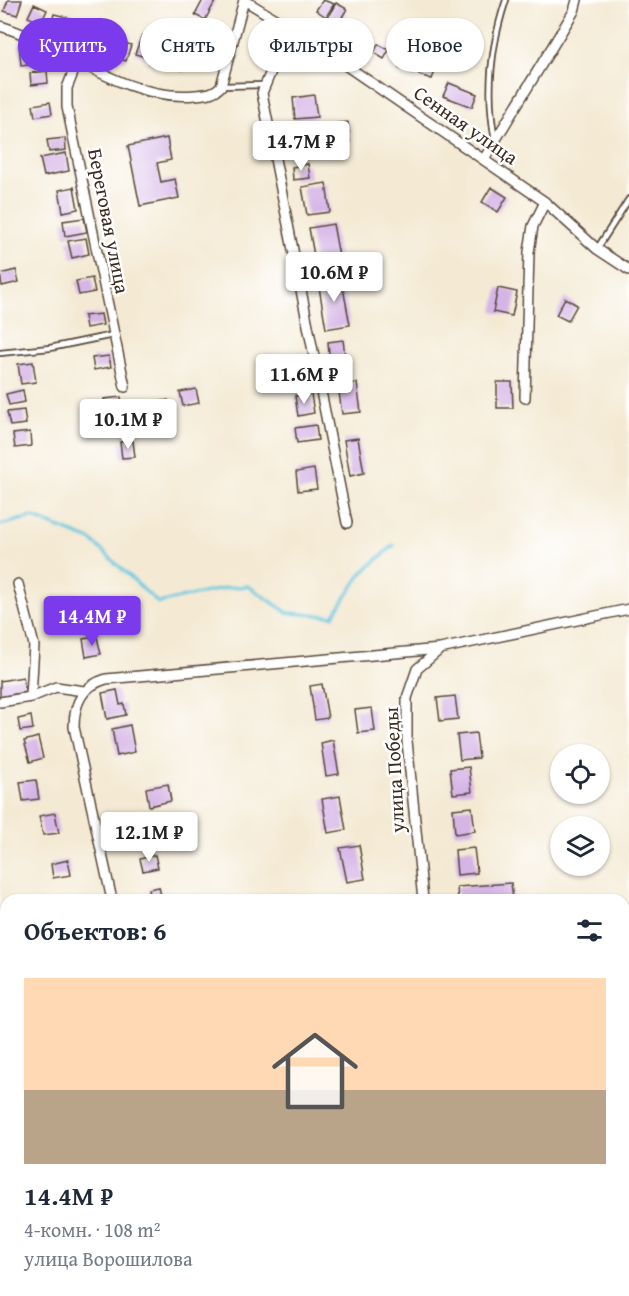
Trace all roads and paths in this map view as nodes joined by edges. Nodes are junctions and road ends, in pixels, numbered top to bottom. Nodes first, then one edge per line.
1 (244, 0) edge
2 (506, 0) edge
3 (577, 0) edge
4 (274, 18) edge
5 (0, 26) edge
6 (18, 35) edge
7 (73, 72) edge
8 (99, 72) edge
9 (270, 72) edge
10 (356, 72) edge
11 (264, 85) junction
12 (221, 86) junction
13 (495, 140) junction
14 (484, 159) junction
15 (629, 199) edge
16 (545, 202) junction
17 (597, 249) junction
18 (629, 270) edge
19 (113, 335) junction
20 (0, 352) edge
21 (125, 387) dead end
22 (525, 398) dead end
23 (347, 523) dead end
24 (18, 584) dead end
25 (629, 609) edge
26 (440, 649) junction
27 (84, 691) junction
28 (31, 697) junction
29 (0, 702) edge
30 (111, 894) edge
31 (422, 894) edge

1 - 4 street, Сенная улица
1 - 12 street
2 - 13 lane
3 - 13 street
5 - 6 street
7 - 19 street, Береговая улица
8 - 12 street
9 - 11 street
10 - 14 street, Сенная улица
11 - 12 lane
11 - 23 street
13 - 14 street
14 - 16 street, Сенная улица
15 - 17 lane
16 - 17 street, Сенная улица
16 - 22 street
17 - 18 street, Сенная улица
19 - 20 lane
19 - 21 street, Береговая улица
24 - 28 street
25 - 26 street
26 - 27 street
26 - 31 street, улица Победы
27 - 28 street
27 - 30 street
28 - 29 street

